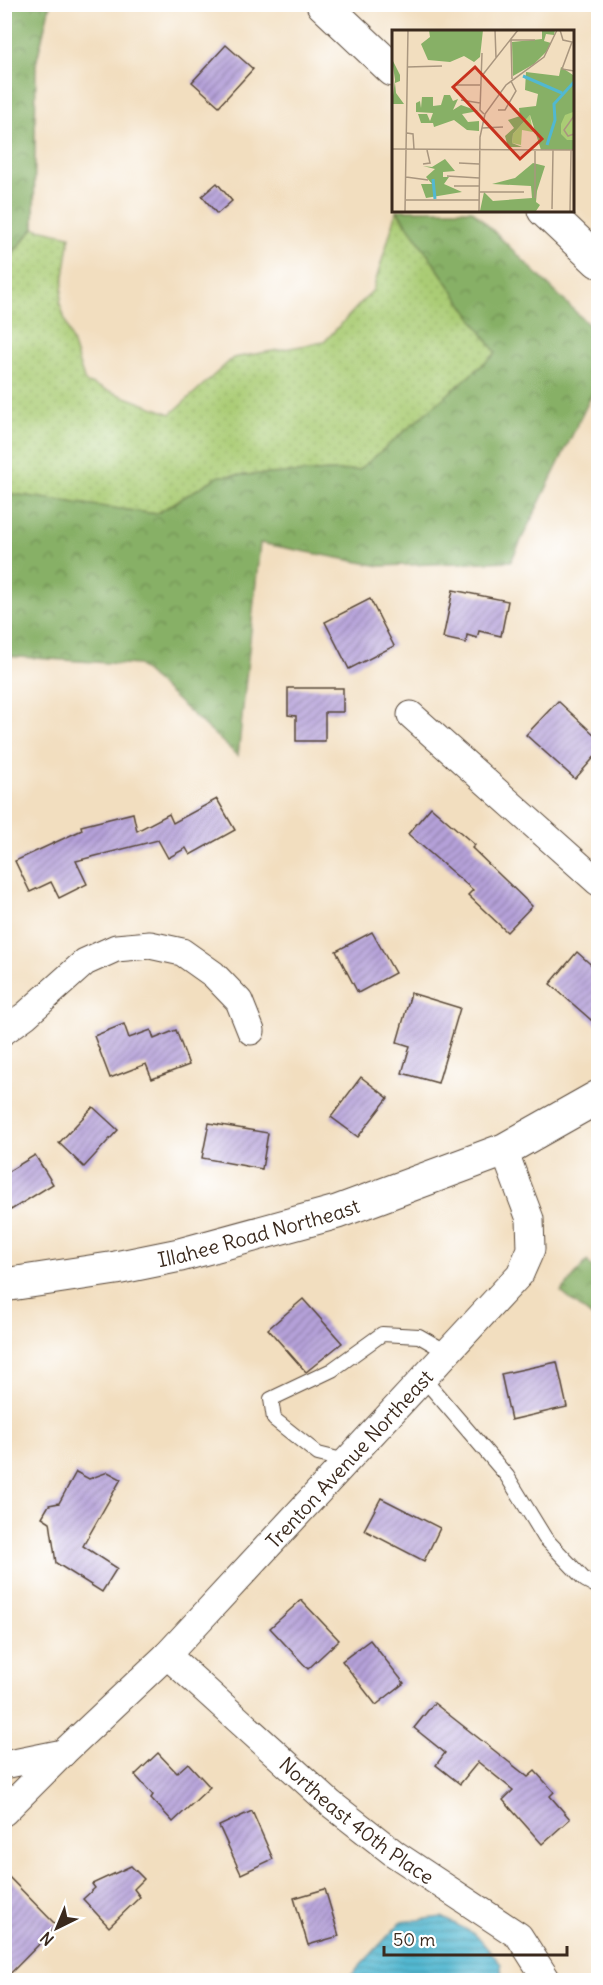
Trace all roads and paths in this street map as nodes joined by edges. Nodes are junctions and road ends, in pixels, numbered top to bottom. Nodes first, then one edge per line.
1 (322, 4) edge
2 (392, 69) edge
3 (546, 212) edge
4 (598, 261) edge
5 (411, 715) dead end
6 (598, 882) edge
7 (4, 1031) edge
8 (251, 1031) dead end
9 (598, 1097) edge
10 (504, 1150) junction
11 (4, 1285) edge
12 (447, 1352) junction
13 (423, 1378) junction
14 (346, 1461) junction
15 (598, 1587) edge
16 (167, 1655) junction
17 (63, 1753) junction
18 (4, 1765) edge
19 (4, 1812) edge
20 (547, 1980) edge

1 - 2 main road
3 - 4 main road
5 - 6 street
7 - 8 street
9 - 10 main road
10 - 11 main road, Illahee Road Northeast
10 - 12 street, Trenton Avenue Northeast
12 - 13 street, Trenton Avenue Northeast
12 - 14 lane
13 - 14 street, Trenton Avenue Northeast
13 - 15 lane
14 - 16 street, Trenton Avenue Northeast
16 - 17 street, Trenton Avenue Northeast
16 - 20 street, Northeast 40th Place
17 - 18 street
17 - 19 street, Trenton Avenue Northeast

